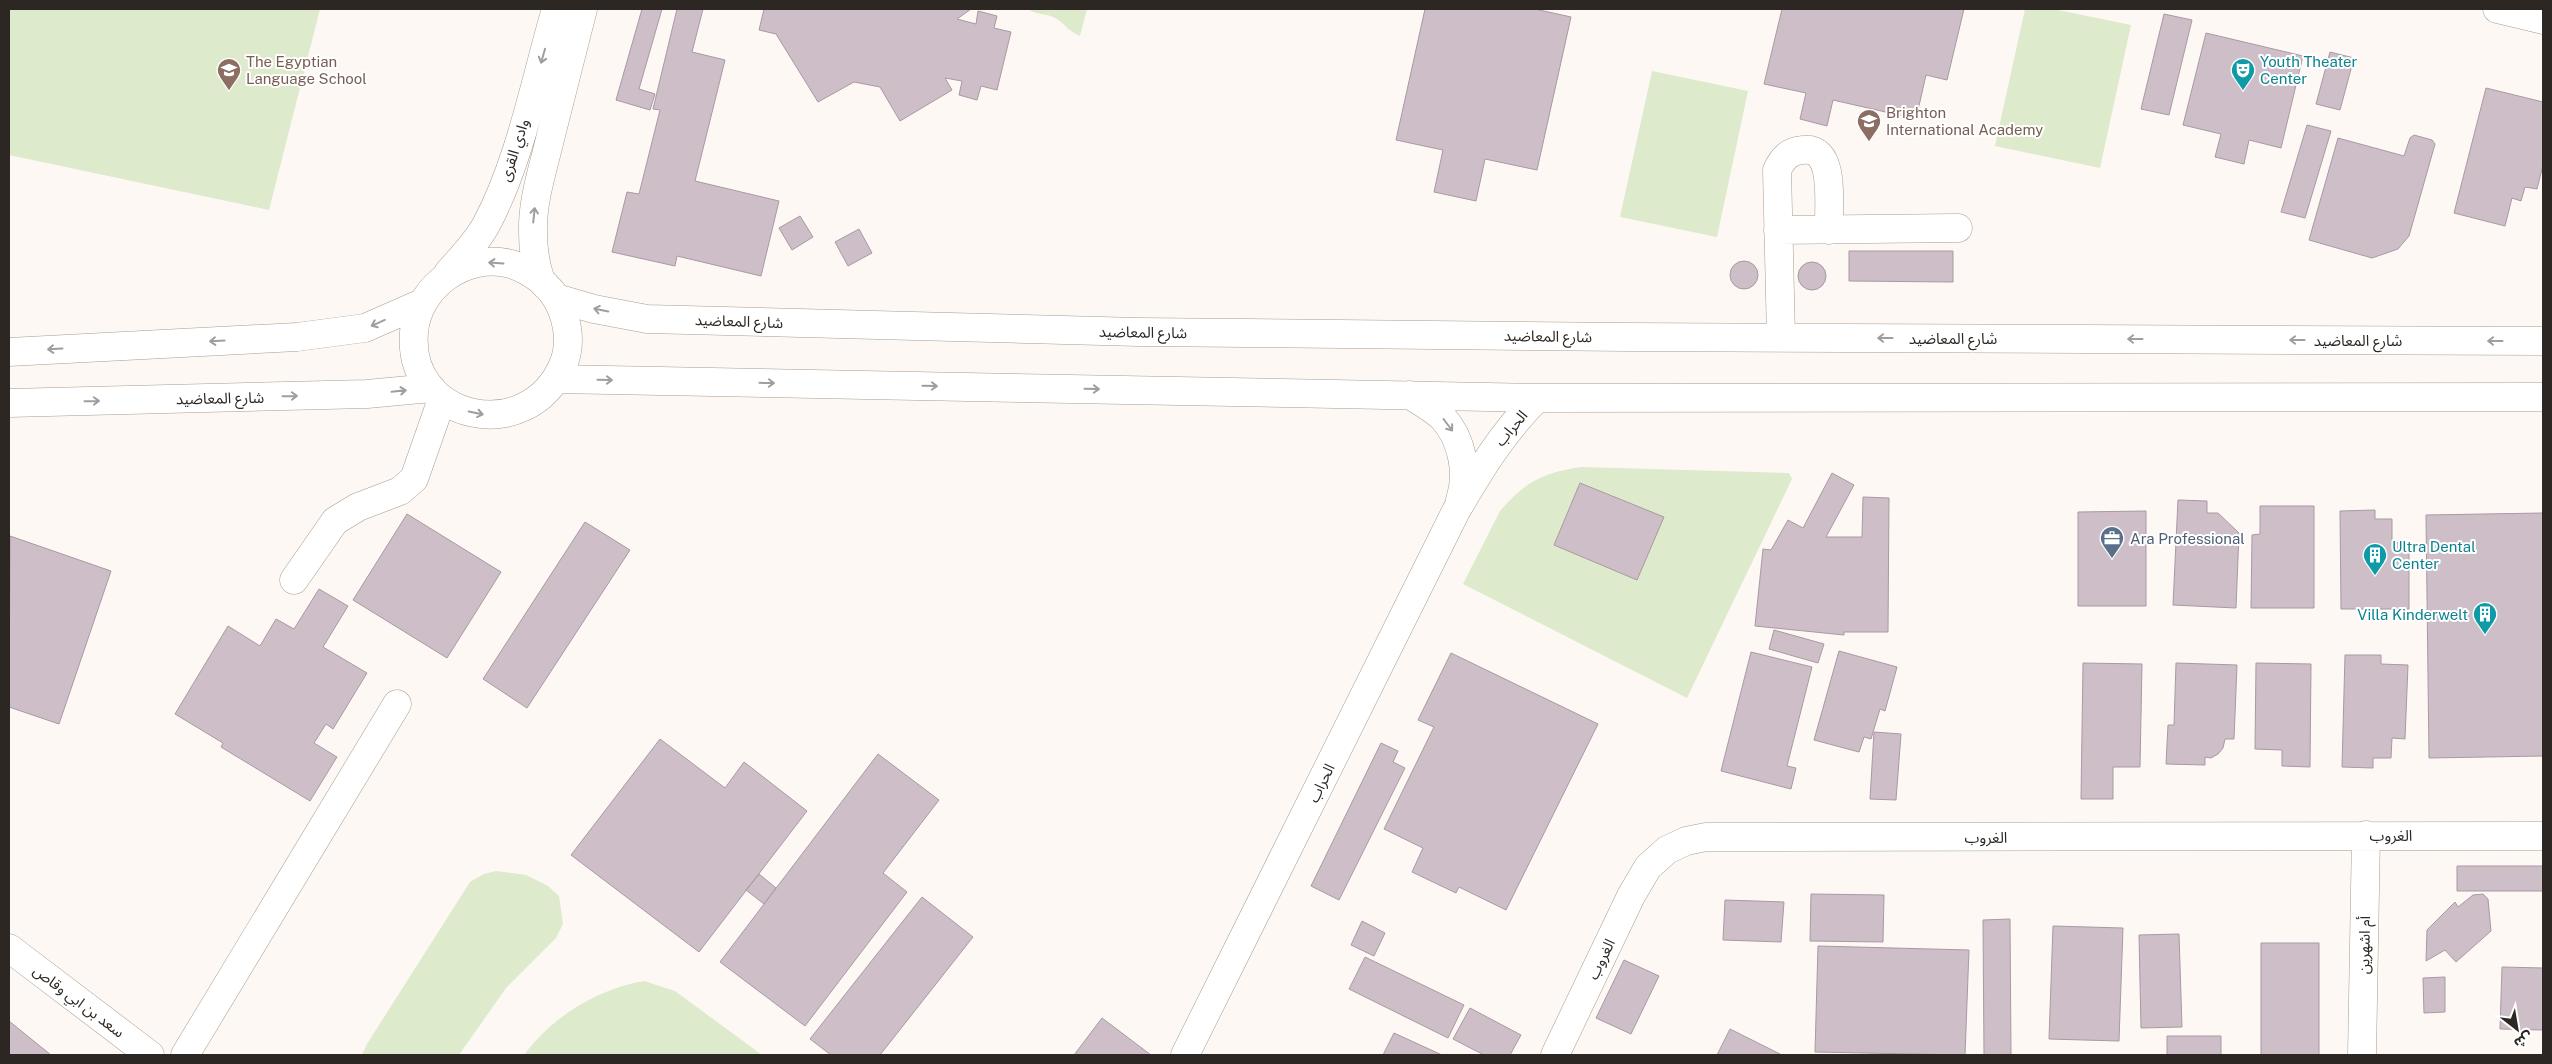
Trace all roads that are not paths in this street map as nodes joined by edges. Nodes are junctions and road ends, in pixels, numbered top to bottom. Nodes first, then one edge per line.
1 (556, 9) edge
2 (583, 9) edge
3 (2497, 9) edge
4 (2543, 20) edge
5 (1958, 228) dead end
6 (1778, 230) junction
7 (1829, 230) junction
8 (444, 277) junction
9 (549, 289) junction
10 (422, 303) junction
11 (1781, 337) junction
12 (2543, 341) edge
13 (9, 352) edge
14 (556, 379) junction
15 (437, 393) junction
16 (1410, 395) junction
17 (2543, 397) edge
18 (1537, 398) junction
19 (9, 403) edge
20 (1456, 511) junction
21 (294, 580) dead end
22 (397, 704) dead end
23 (2366, 835) junction
24 (2543, 836) edge
25 (9, 948) edge
26 (150, 1055) edge
27 (185, 1055) edge
28 (1185, 1055) edge
29 (1555, 1055) edge
30 (2362, 1055) edge

1 -> 8 street, وادي القرى
9 -> 2 street, وادي القرى
3 - 4 street
5 - 7 street
6 - 7 street
6 - 7 street
6 - 11 street
9 -> 8 street
8 - 10 street
11 -> 9 street, شارع المعاضيد
9 - 14 street
10 -> 13 street
10 - 15 street
12 -> 11 street, شارع المعاضيد
15 -> 14 street
14 -> 16 street
19 -> 15 street, شارع المعاضيد
15 - 21 street
16 - 18 street
16 -> 20 street, الحراب
17 - 18 street
18 - 20 street, الحراب
20 - 28 street, الحراب
22 - 27 street
23 - 24 street, الغروب
23 - 29 street, الغروب
23 - 30 street, أم اشهرين
25 - 26 street, سعد بن ابي وقاص

